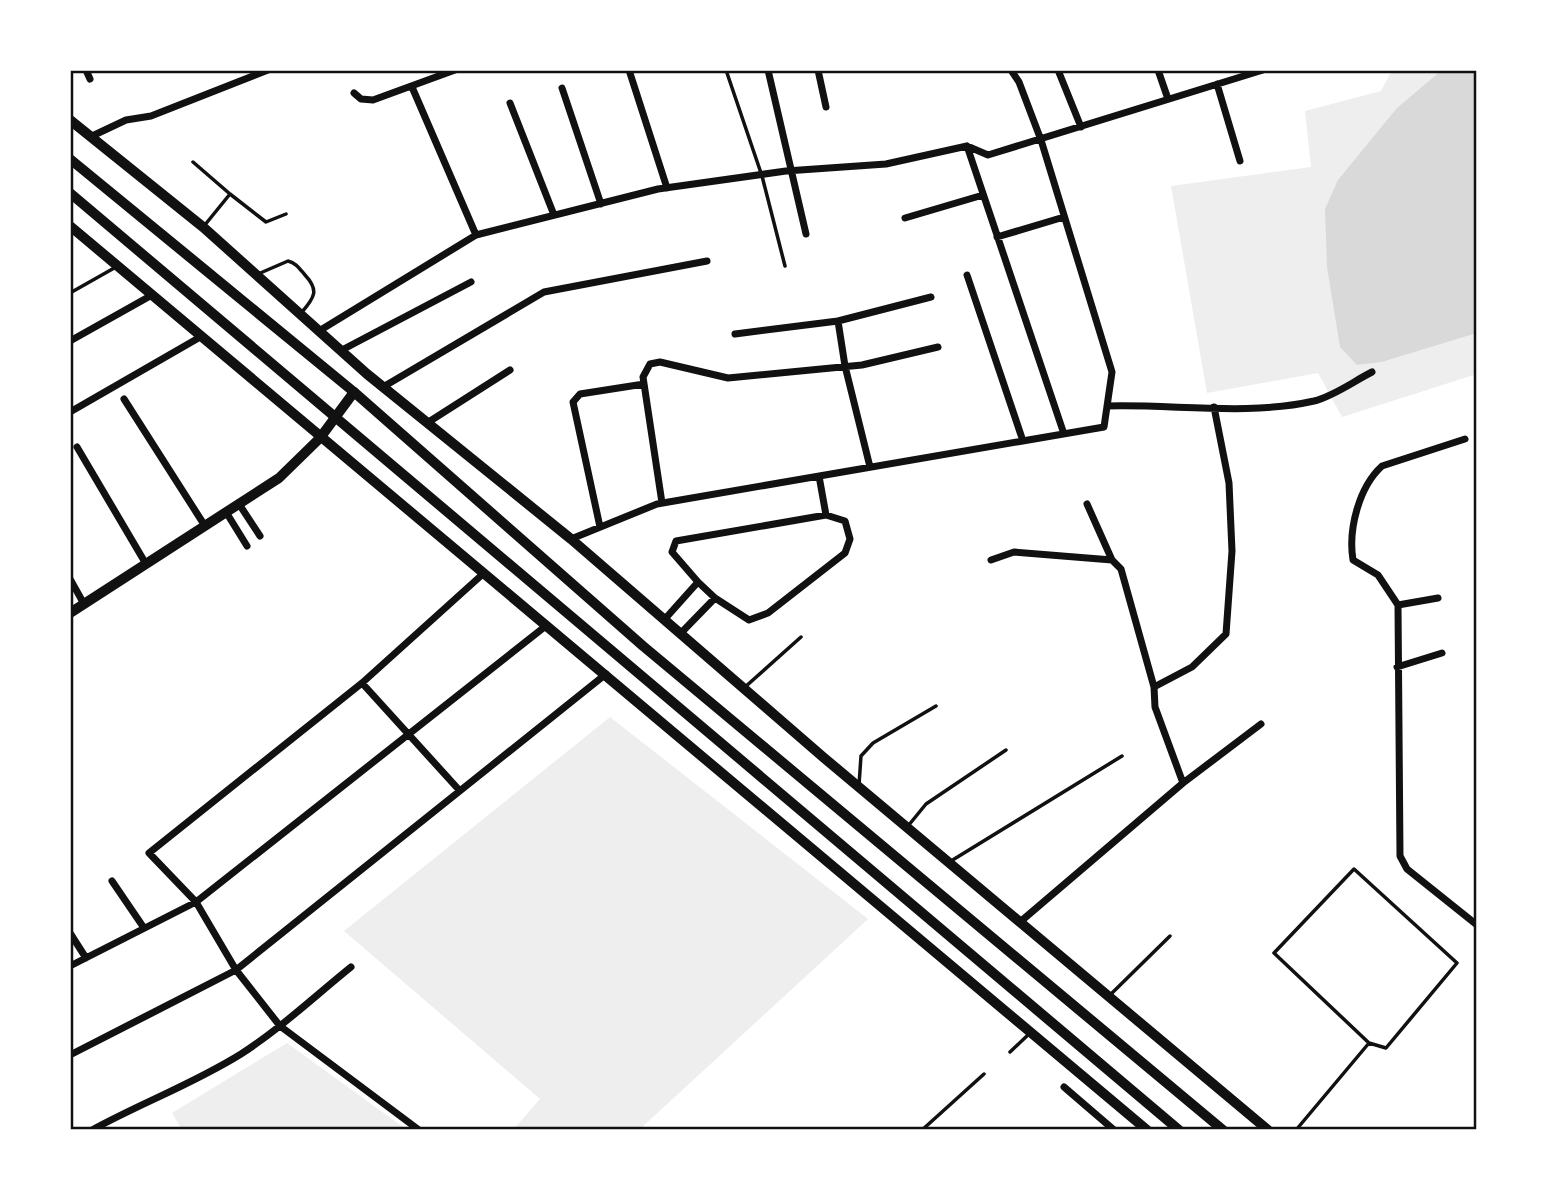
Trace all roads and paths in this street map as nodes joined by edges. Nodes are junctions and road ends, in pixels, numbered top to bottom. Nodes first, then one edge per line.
1 (86, 70) edge
2 (268, 70) edge
3 (455, 70) edge
4 (629, 70) edge
5 (768, 70) edge
6 (818, 70) edge
7 (1011, 70) edge
8 (1058, 70) edge
9 (1158, 70) edge
10 (1232, 70) edge
11 (1263, 70) edge
12 (727, 73) dead end
13 (90, 79) dead end
14 (1235, 79) junction
15 (1217, 84) junction
16 (412, 87) junction
17 (562, 88) dead end
18 (355, 93) dead end
19 (1168, 99) junction
20 (510, 103) dead end
21 (826, 107) dead end
22 (70, 120) edge
23 (1081, 127) junction
24 (90, 137) junction
25 (1041, 140) junction
26 (967, 146) junction
27 (70, 159) edge
28 (1240, 161) dead end
29 (193, 162) dead end
30 (793, 170) junction
31 (762, 176) junction
32 (667, 188) junction
33 (70, 193) edge
34 (230, 194) junction
35 (983, 195) junction
36 (601, 204) junction
37 (286, 214) dead end
38 (554, 215) junction
39 (1065, 217) junction
40 (905, 218) dead end
41 (70, 226) edge
42 (203, 228) junction
43 (806, 234) dead end
44 (476, 235) junction
45 (997, 237) junction
46 (707, 261) dead end
47 (118, 266) junction
48 (785, 266) dead end
49 (256, 274) junction
50 (967, 275) dead end
51 (471, 282) dead end
52 (70, 293) edge
53 (152, 295) junction
54 (931, 298) dead end
55 (300, 313) junction
56 (838, 321) junction
57 (319, 331) junction
58 (735, 334) dead end
59 (202, 335) junction
60 (70, 341) edge
61 (938, 347) dead end
62 (340, 351) junction
63 (845, 366) junction
64 (510, 370) dead end
65 (1372, 372) dead end
66 (644, 384) junction
67 (383, 387) junction
68 (354, 392) junction
69 (124, 399) dead end
70 (1107, 405) junction
71 (1214, 407) junction
72 (70, 412) edge
73 (336, 415) junction
74 (427, 423) junction
75 (1064, 434) junction
76 (320, 438) junction
77 (1465, 439) dead end
78 (1023, 441) junction
79 (77, 447) dead end
80 (870, 467) junction
81 (819, 476) junction
82 (662, 503) junction
83 (239, 504) junction
84 (1087, 504) dead end
85 (226, 512) junction
86 (826, 515) junction
87 (205, 526) junction
88 (600, 527) junction
89 (260, 536) dead end
90 (571, 539) junction
91 (247, 546) dead end
92 (991, 560) dead end
93 (1112, 560) junction
94 (146, 564) junction
95 (484, 573) junction
96 (70, 579) edge
97 (698, 582) junction
98 (715, 598) junction
99 (1438, 598) dead end
100 (84, 604) junction
101 (1398, 605) junction
102 (70, 613) edge
103 (664, 620) junction
104 (547, 625) junction
105 (680, 634) junction
106 (801, 637) dead end
107 (1442, 653) dead end
108 (1397, 667) junction
109 (606, 674) junction
110 (362, 683) junction
111 (1154, 687) junction
112 (743, 688) junction
113 (936, 706) dead end
114 (1261, 724) dead end
115 (408, 732) junction
116 (1006, 750) dead end
117 (1122, 756) dead end
118 (1183, 783) junction
119 (859, 787) junction
120 (460, 791) junction
121 (907, 828) junction
122 (948, 863) junction
123 (112, 881) dead end
124 (196, 902) junction
125 (1020, 922) junction
126 (1477, 925) edge
127 (144, 928) junction
128 (70, 933) edge
129 (1170, 936) dead end
130 (86, 958) junction
131 (70, 966) edge
132 (351, 967) dead end
133 (236, 970) junction
134 (1109, 997) junction
135 (280, 1026) junction
136 (1031, 1032) junction
137 (1369, 1043) junction
138 (1010, 1052) dead end
139 (70, 1055) edge
140 (984, 1074) dead end
141 (1064, 1087) dead end
142 (92, 1130) edge
143 (419, 1130) edge
144 (922, 1130) edge
145 (1114, 1130) edge
146 (1147, 1130) edge
147 (1179, 1130) edge
148 (1223, 1130) edge
149 (1268, 1130) edge
150 (1296, 1130) edge

1 - 13 street
2 - 24 street
3 - 16 street
4 - 32 street
5 - 30 street
6 - 21 street
7 - 25 street
8 - 23 street
9 - 19 street
10 - 14 street
11 - 14 street
12 - 31 lane
14 - 15 street
15 - 19 street
15 - 28 street
16 - 18 street
16 - 44 street
17 - 36 street
19 - 23 street
20 - 38 street
22 - 24 main road
23 - 25 street
24 - 42 main road
25 - 26 street
25 - 39 street
26 - 30 street
26 - 35 street
27 - 68 main road
29 - 34 lane
30 - 31 street
30 - 43 street
31 - 32 street
31 - 48 lane
32 - 36 street
33 - 73 main road
34 - 37 lane
34 - 42 lane
35 - 40 street
35 - 45 street
36 - 38 street
38 - 44 street
39 - 45 street
39 - 70 street
41 - 47 main road
42 - 49 main road
44 - 57 street
45 - 75 street
46 - 67 street
47 - 52 lane
47 - 53 main road
49 - 55 main road
49 - 55 lane
50 - 78 street
51 - 62 street
53 - 59 main road
53 - 60 street
54 - 56 street
55 - 57 main road
56 - 58 street
56 - 63 street
57 - 62 main road
59 - 72 street
59 - 76 main road
61 - 63 street
62 - 67 main road
63 - 66 street
63 - 80 street
64 - 74 street
65 - 71 street
66 - 82 street
66 - 88 street
67 - 74 main road
68 - 73 main road
68 - 148 main road
69 - 87 street
70 - 71 street
70 - 75 street
71 - 111 street
73 - 76 main road
73 - 147 main road
74 - 90 main road
75 - 78 street
76 - 83 main road
76 - 95 main road
77 - 101 street
78 - 80 street
79 - 94 street
80 - 81 street
81 - 82 street
81 - 86 street
82 - 88 street
83 - 85 main road
83 - 89 street
84 - 93 street
85 - 87 main road
85 - 91 street
86 - 97 street
86 - 98 street
87 - 94 main road
88 - 90 street
90 - 103 main road
92 - 93 street
93 - 111 street
94 - 100 main road
95 - 104 main road
95 - 110 street
96 - 100 street
97 - 98 street
97 - 103 street
98 - 105 street
99 - 101 street
100 - 102 main road
101 - 108 street
103 - 105 main road
104 - 109 main road
104 - 115 street
105 - 112 main road
106 - 112 lane
107 - 108 street
108 - 126 street
109 - 120 street
109 - 136 main road
110 - 115 street
110 - 124 street
111 - 118 street
112 - 119 main road
113 - 119 lane
114 - 118 street
115 - 120 street
115 - 124 street
116 - 121 lane
117 - 122 lane
118 - 125 street
119 - 121 main road
120 - 133 street
121 - 122 main road
122 - 125 main road
123 - 127 street
124 - 127 street
124 - 133 street
125 - 134 main road
127 - 130 street
128 - 130 street
129 - 134 lane
130 - 131 street
132 - 135 street
133 - 135 street
133 - 139 street
134 - 149 main road
135 - 142 street
135 - 143 street
136 - 138 lane
136 - 146 main road
137 - 137 lane
137 - 150 lane
140 - 144 lane
141 - 145 street

